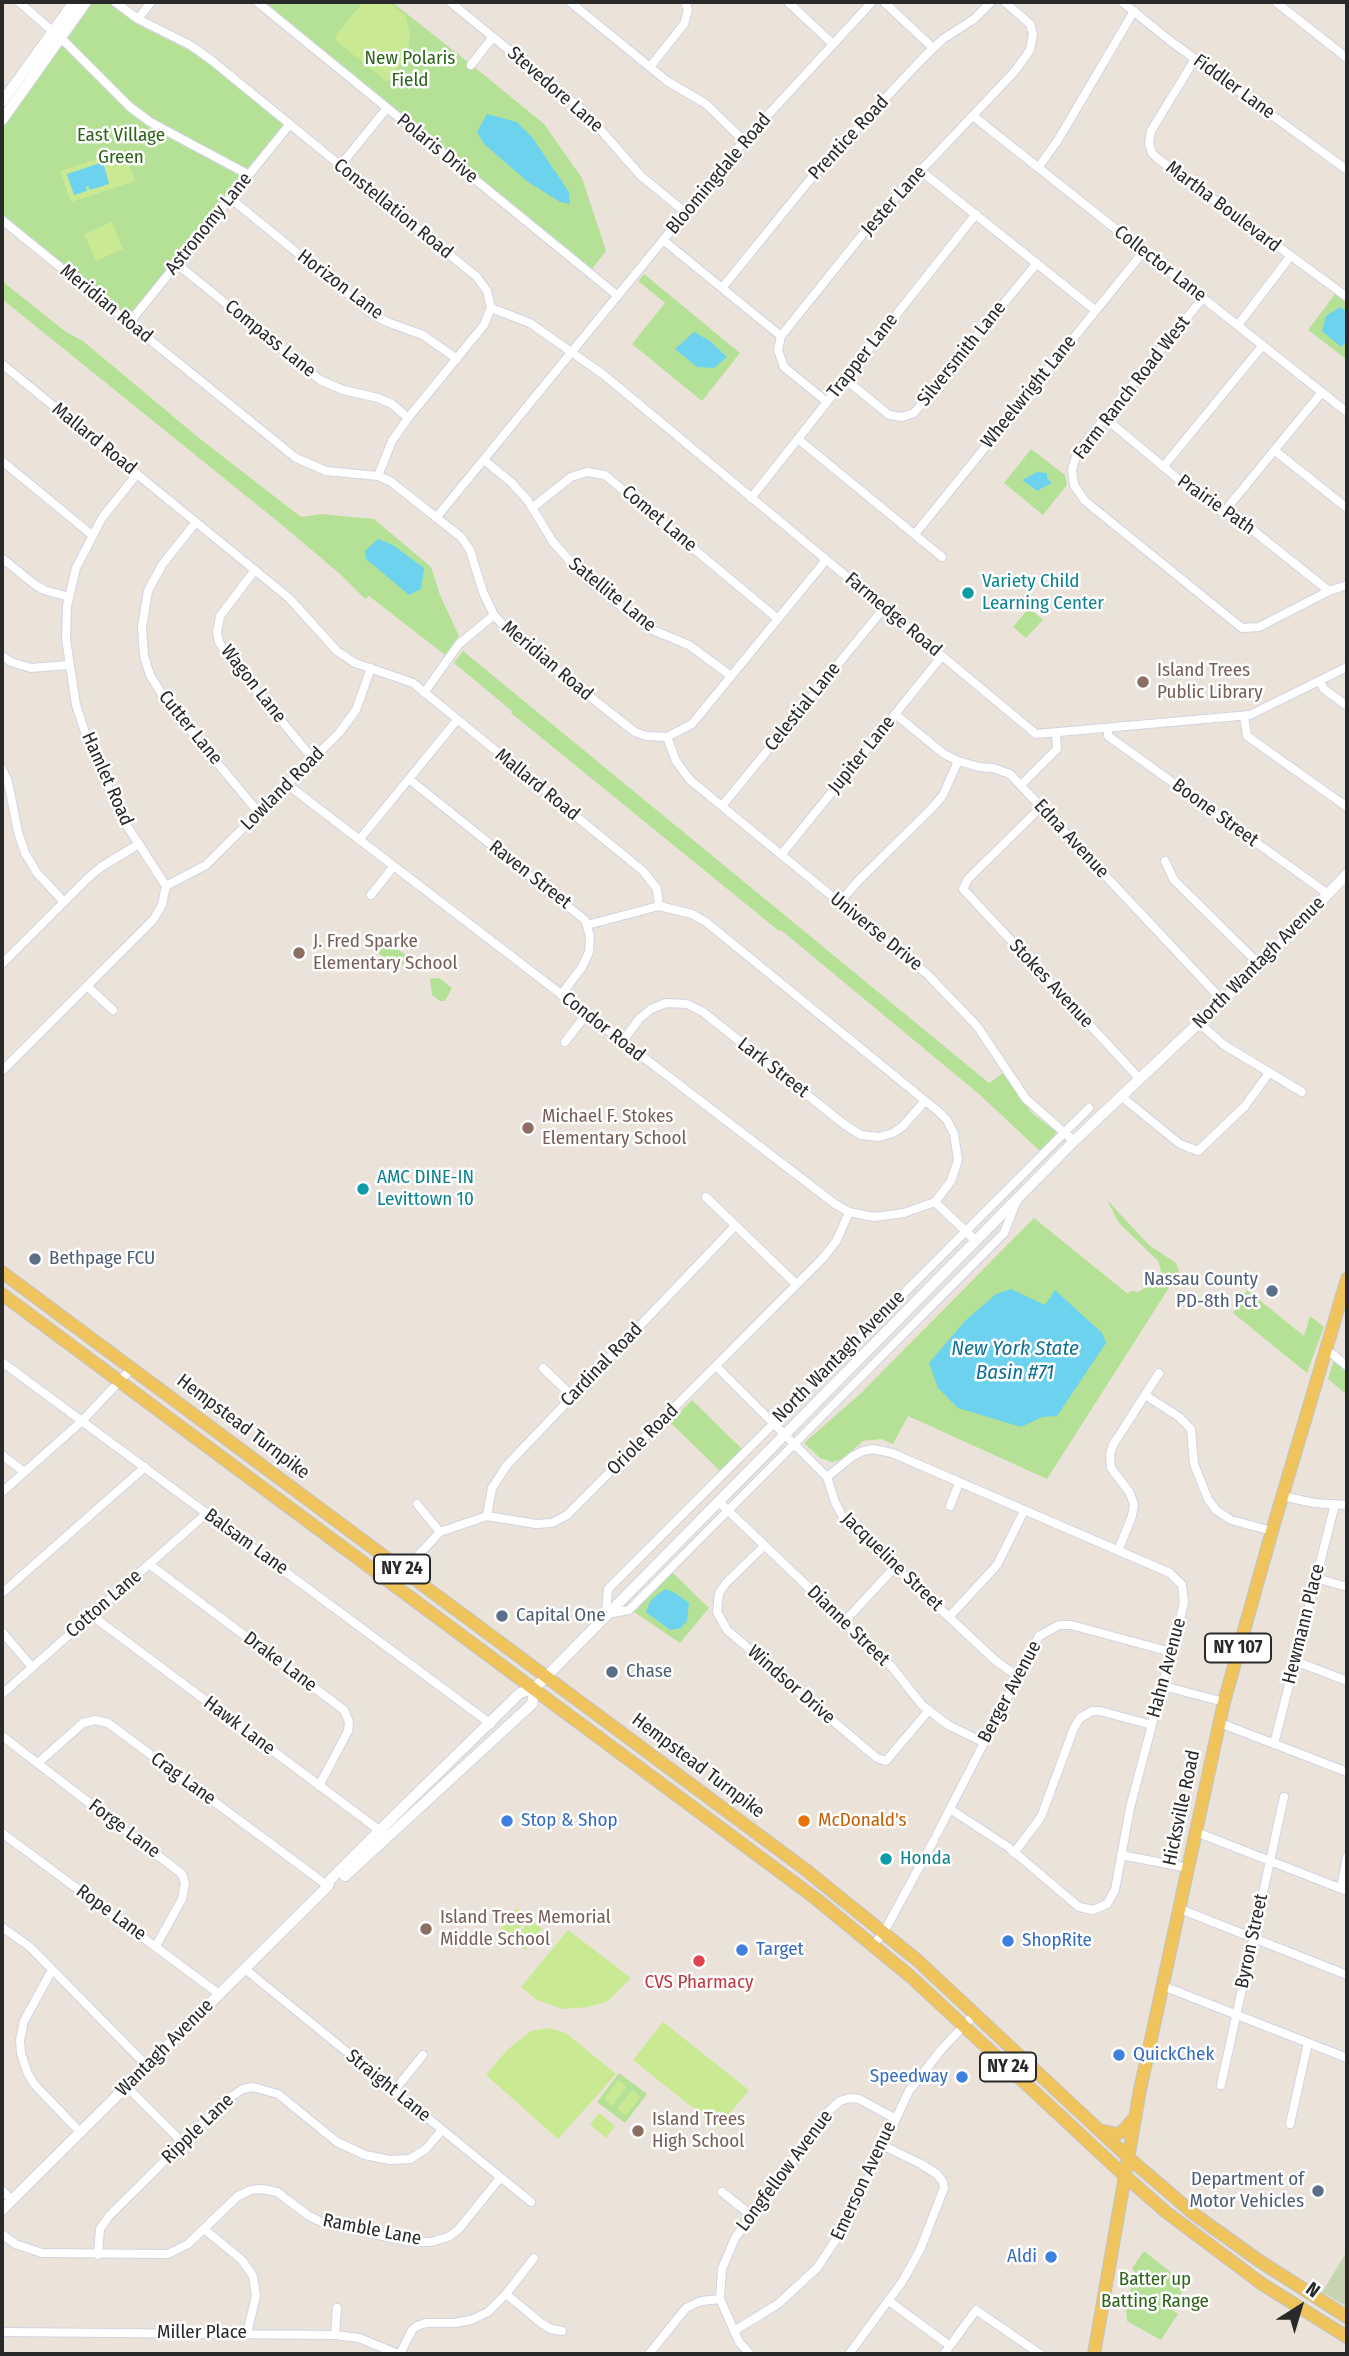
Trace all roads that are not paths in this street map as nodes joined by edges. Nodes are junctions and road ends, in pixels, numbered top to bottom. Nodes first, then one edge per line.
1 (19, 2) edge
2 (74, 2) edge
3 (86, 2) edge
4 (115, 2) edge
5 (151, 2) edge
6 (257, 2) edge
7 (450, 2) edge
8 (570, 2) edge
9 (685, 2) edge
10 (788, 2) edge
11 (872, 2) edge
12 (884, 2) edge
13 (991, 2) edge
14 (1005, 2) edge
15 (1122, 2) edge
16 (1276, 2) edge
17 (1134, 12) junction
18 (138, 19) junction
19 (56, 34) junction
20 (493, 37) junction
21 (833, 44) junction
22 (933, 48) junction
23 (1347, 58) edge
24 (1195, 59) junction
25 (471, 65) dead end
26 (650, 67) junction
27 (9, 92) edge
28 (2, 102) edge
29 (387, 108) junction
30 (973, 116) junction
31 (2, 120) edge
32 (290, 124) junction
33 (744, 141) junction
34 (340, 166) junction
35 (1038, 168) junction
36 (1347, 170) edge
37 (921, 171) junction
38 (249, 175) junction
39 (230, 198) junction
40 (685, 212) junction
41 (976, 214) junction
42 (2, 220) edge
43 (663, 240) junction
44 (1144, 251) junction
45 (1290, 257) junction
46 (1037, 263) junction
47 (177, 264) junction
48 (722, 288) junction
49 (618, 296) junction
50 (1347, 297) edge
51 (1203, 298) junction
52 (491, 308) junction
53 (1095, 310) junction
54 (129, 323) junction
55 (1238, 325) junction
56 (780, 336) junction
57 (1263, 345) junction
58 (572, 352) junction
59 (457, 359) junction
60 (2, 364) edge
61 (845, 379) junction
62 (1322, 392) junction
63 (827, 402) junction
64 (1347, 412) edge
65 (408, 418) junction
66 (1105, 418) junction
67 (798, 439) junction
68 (1274, 450) junction
69 (484, 460) junction
70 (2, 461) edge
71 (1163, 467) junction
72 (137, 474) junction
73 (378, 477) junction
74 (751, 498) junction
75 (1347, 508) edge
76 (532, 509) junction
77 (1223, 513) junction
78 (436, 518) junction
79 (196, 522) junction
80 (915, 534) junction
81 (92, 535) junction
82 (942, 557) dead end
83 (2, 558) edge
84 (826, 560) junction
85 (255, 570) junction
86 (1347, 585) edge
87 (1329, 591) junction
88 (69, 597) junction
89 (884, 608) junction
90 (494, 615) junction
91 (778, 619) junction
92 (2, 656) edge
93 (942, 656) junction
94 (68, 665) junction
95 (1347, 667) edge
96 (371, 668) junction
97 (731, 676) junction
98 (1320, 682) junction
99 (424, 692) junction
100 (1347, 706) edge
101 (895, 714) junction
102 (1244, 716) junction
103 (457, 720) junction
104 (1108, 728) junction
105 (1056, 733) junction
106 (667, 737) junction
107 (313, 759) junction
108 (958, 761) junction
109 (2, 769) edge
110 (409, 779) junction
111 (288, 785) junction
112 (1021, 785) junction
113 (722, 806) junction
114 (1041, 807) junction
115 (1347, 807) edge
116 (259, 813) junction
117 (359, 840) junction
118 (139, 844) junction
119 (781, 855) junction
120 (1165, 861) dead end
121 (394, 866) junction
122 (1347, 874) edge
123 (166, 886) junction
124 (1328, 894) junction
125 (371, 895) dead end
126 (64, 902) junction
127 (840, 902) junction
128 (659, 906) junction
129 (587, 925) junction
130 (3, 961) edge
131 (1260, 965) junction
132 (87, 986) junction
133 (561, 995) junction
134 (1223, 1001) junction
135 (113, 1010) dead end
136 (586, 1014) junction
137 (1200, 1024) junction
138 (565, 1042) dead end
139 (622, 1042) junction
140 (4, 1065) edge
141 (1269, 1073) junction
142 (1140, 1079) junction
143 (1302, 1092) dead end
144 (1122, 1097) junction
145 (925, 1101) junction
146 (1089, 1108) dead end
147 (1064, 1132) junction
148 (1074, 1141) junction
149 (706, 1197) dead end
150 (1018, 1197) junction
151 (934, 1202) junction
152 (849, 1212) junction
153 (735, 1226) junction
154 (966, 1231) junction
155 (976, 1241) junction
156 (2, 1272) edge
157 (1347, 1279) edge
158 (796, 1284) junction
159 (2, 1294) edge
160 (1344, 1300) edge
161 (1326, 1349) junction
162 (2, 1362) edge
163 (716, 1366) junction
164 (1347, 1366) edge
165 (543, 1368) dead end
166 (131, 1369) junction
167 (1159, 1373) dead end
168 (121, 1382) junction
169 (1145, 1395) junction
170 (572, 1396) junction
171 (171, 1419) junction
172 (82, 1421) junction
173 (774, 1423) junction
174 (785, 1434) junction
175 (794, 1444) junction
176 (2, 1455) edge
177 (145, 1467) junction
178 (24, 1472) junction
179 (827, 1477) junction
180 (284, 1482) junction
181 (959, 1483) junction
182 (2, 1492) edge
183 (274, 1495) junction
184 (1282, 1496) junction
185 (719, 1501) junction
186 (416, 1504) dead end
187 (1335, 1504) junction
188 (1347, 1505) edge
189 (950, 1506) dead end
190 (728, 1510) junction
191 (1024, 1511) junction
192 (206, 1513) junction
193 (487, 1516) junction
194 (1272, 1531) junction
195 (440, 1532) junction
196 (764, 1546) junction
197 (1118, 1551) junction
198 (149, 1564) junction
199 (895, 1567) junction
200 (403, 1570) junction
201 (1316, 1577) junction
202 (392, 1583) junction
203 (1347, 1587) edge
204 (2, 1593) edge
205 (606, 1614) junction
206 (91, 1615) junction
207 (949, 1617) junction
208 (844, 1622) junction
209 (2, 1632) edge
210 (1171, 1652) junction
211 (1295, 1661) junction
212 (32, 1667) junction
213 (1017, 1676) junction
214 (546, 1677) junction
215 (1347, 1681) edge
216 (1163, 1685) junction
217 (535, 1688) junction
218 (2, 1694) edge
219 (1224, 1702) junction
220 (929, 1710) junction
221 (1220, 1723) junction
222 (491, 1724) junction
223 (1152, 1725) junction
224 (2, 1737) edge
225 (983, 1742) junction
226 (1274, 1744) junction
227 (38, 1763) junction
228 (1347, 1772) edge
229 (320, 1786) junction
230 (1284, 1797) dead end
231 (950, 1810) junction
232 (1196, 1832) junction
233 (2, 1833) edge
234 (383, 1834) junction
235 (1014, 1853) junction
236 (1121, 1855) junction
237 (1347, 1857) edge
238 (1270, 1861) junction
239 (1188, 1868) junction
240 (328, 1886) junction
241 (1344, 1890) edge
242 (1180, 1909) junction
243 (2, 1927) edge
244 (884, 1932) junction
245 (1253, 1938) junction
246 (874, 1944) junction
247 (156, 1946) junction
248 (245, 1969) junction
249 (52, 1970) junction
250 (1347, 1975) edge
251 (1163, 1986) junction
252 (219, 1994) junction
253 (976, 2013) junction
254 (1237, 2015) junction
255 (964, 2026) junction
256 (1308, 2043) junction
257 (423, 2055) dead end
258 (1347, 2058) edge
259 (147, 2066) junction
260 (1222, 2085) dead end
261 (127, 2086) junction
262 (394, 2091) junction
263 (1136, 2116) junction
264 (894, 2118) junction
265 (1290, 2124) dead end
266 (1099, 2129) junction
267 (442, 2130) junction
268 (80, 2132) junction
269 (183, 2143) junction
270 (882, 2146) junction
271 (1130, 2159) junction
272 (1126, 2177) junction
273 (500, 2178) junction
274 (2, 2190) edge
275 (722, 2192) dead end
276 (12, 2200) junction
277 (531, 2202) dead end
278 (2, 2210) edge
279 (1166, 2212) junction
280 (1119, 2214) junction
281 (751, 2215) junction
282 (204, 2229) junction
283 (2, 2234) edge
284 (98, 2255) junction
285 (534, 2258) dead end
286 (506, 2294) junction
287 (720, 2299) junction
288 (889, 2301) junction
289 (337, 2308) dead end
290 (1347, 2317) edge
291 (562, 2331) dead end
292 (734, 2331) junction
293 (2, 2332) edge
294 (247, 2333) junction
295 (335, 2335) junction
296 (1347, 2337) edge
297 (950, 2346) junction
298 (399, 2354) edge
299 (649, 2354) edge
300 (750, 2354) edge
301 (849, 2354) edge
302 (944, 2354) edge
303 (1040, 2354) edge
304 (1094, 2354) edge

1 - 19 street
2 - 19 main road
3 - 19 main road
4 - 18 street, Constellation Road
5 - 18 street
6 - 29 street, Polaris Drive
7 - 20 street, Stevedore Lane
8 - 26 street
9 - 26 street
10 - 21 street
11 - 21 street, Bloomingdale Road
12 - 22 street
13 - 22 street, Prentice Road
14 - 30 street, Jester Lane
15 - 17 street, Fiddler Lane
16 - 23 street
17 - 24 street, Fiddler Lane
17 - 35 street
18 - 32 street, Constellation Road
19 - 27 main road
19 - 38 street
20 - 25 street
20 - 40 street, Stevedore Lane
21 - 33 street, Bloomingdale Road
22 - 48 street, Prentice Road
24 - 36 street, Fiddler Lane
24 - 45 street, Martha Boulevard
26 - 33 street
27 - 28 main road
27 - 31 main road
29 - 34 street
29 - 49 street, Polaris Drive
30 - 35 street, Collector Lane
30 - 37 street, Jester Lane
32 - 34 street, Constellation Road
32 - 38 street, Astronomy Lane
33 - 40 street, Bloomingdale Road
34 - 52 street, Constellation Road
35 - 44 street, Collector Lane
37 - 41 street
37 - 56 street, Jester Lane
38 - 39 street, Astronomy Lane
39 - 47 street, Astronomy Lane
39 - 59 street, Horizon Lane
40 - 43 street, Bloomingdale Road
41 - 46 street
41 - 61 street, Trapper Lane
42 - 54 street, Meridian Road
43 - 48 street
43 - 49 street, Bloomingdale Road
44 - 51 street, Collector Lane
44 - 53 street, Wheelwright Lane
45 - 50 street, Martha Boulevard
45 - 55 street
46 - 53 street
46 - 61 street, Silversmith Lane
47 - 54 street, Astronomy Lane
47 - 65 street, Compass Lane
48 - 56 street
49 - 58 street, Bloomingdale Road
51 - 55 street, Collector Lane
51 - 66 street, Farm Ranch Road West
52 - 58 street, Farmedge Road
52 - 59 street
53 - 80 street, Wheelwright Lane
54 - 73 street, Meridian Road
55 - 57 street, Collector Lane
56 - 63 street
57 - 62 street, Collector Lane
57 - 71 street
58 - 69 street, Bloomingdale Road
58 - 74 street, Farmedge Road
59 - 65 street
60 - 72 street, Mallard Road
61 - 63 street, Trapper Lane
62 - 64 street, Collector Lane
62 - 68 street
63 - 67 street, Trapper Lane
65 - 73 street
66 - 71 street, Prairie Path
66 - 87 street, Farm Ranch Road West
67 - 74 street, Trapper Lane
67 - 80 street
68 - 75 street
68 - 77 street
69 - 76 street, Satellite Lane
69 - 78 street, Bloomingdale Road
70 - 81 street
71 - 77 street, Prairie Path
72 - 79 street, Mallard Road
72 - 81 street, Hamlet Road
73 - 78 street, Meridian Road
74 - 84 street, Farmedge Road
76 - 91 street, Comet Lane
76 - 97 street, Satellite Lane
77 - 87 street, Prairie Path
78 - 90 street, Meridian Road
79 - 85 street, Mallard Road
79 - 116 street, Cutter Lane
80 - 82 street
81 - 88 street, Hamlet Road
83 - 88 street
84 - 89 street, Farmedge Road
84 - 91 street
85 - 96 street, Mallard Road
85 - 107 street, Wagon Lane
86 - 87 street
88 - 94 street, Hamlet Road
89 - 93 street, Farmedge Road
89 - 113 street, Celestial Lane
90 - 99 street
90 - 106 street, Meridian Road
91 - 97 street
92 - 94 street
93 - 101 street, Jupiter Lane
93 - 105 street, Farmedge Road
94 - 118 street, Hamlet Road
95 - 98 street, Farmedge Road
96 - 99 street, Mallard Road
96 - 107 street, Lowland Road
97 - 106 street
98 - 100 street
98 - 102 street, Farmedge Road
99 - 103 street, Mallard Road
101 - 108 street, Edna Avenue
101 - 119 street, Jupiter Lane
102 - 104 street, Farmedge Road
102 - 115 street
103 - 110 street
103 - 128 street, Mallard Road
104 - 105 street, Farmedge Road
104 - 124 street, Boone Street
105 - 112 street
106 - 113 street, Universe Drive
107 - 111 street, Lowland Road
108 - 112 street, Edna Avenue
108 - 127 street
109 - 126 street
110 - 117 street
110 - 129 street, Raven Street
111 - 116 street, Lowland Road
111 - 117 street, Condor Road
112 - 114 street, Edna Avenue
113 - 119 street, Universe Drive
114 - 134 street, Edna Avenue
114 - 142 street, Stokes Avenue
116 - 123 street, Lowland Road
117 - 121 street, Condor Road
118 - 123 street, Hamlet Road
118 - 126 street
119 - 127 street, Universe Drive
120 - 131 street
121 - 125 street
121 - 133 street, Condor Road
122 - 124 main road, North Wantagh Avenue
123 - 132 street
124 - 131 main road, North Wantagh Avenue
126 - 130 street
127 - 147 street, Universe Drive
128 - 129 street
128 - 145 street
129 - 133 street, Raven Street
131 - 134 main road, North Wantagh Avenue
132 - 135 street
132 - 140 street
133 - 136 street, Condor Road
134 - 137 main road, North Wantagh Avenue
136 - 138 street
136 - 139 street, Condor Road
137 - 141 street
137 - 142 main road, North Wantagh Avenue
139 - 145 street, Lark Street
139 - 152 street, Condor Road
141 - 143 street
141 - 144 street
142 - 144 main road, North Wantagh Avenue
144 - 148 main road, North Wantagh Avenue
145 - 151 street
146 - 147 street, North Wantagh Avenue
147 - 148 street, Universe Drive
147 - 154 street, North Wantagh Avenue
148 - 150 main road, North Wantagh Avenue
149 - 153 street
150 - 155 main road, North Wantagh Avenue
150 - 175 street, North Wantagh Avenue
151 - 152 street, Condor Road
151 - 154 street
152 - 158 street, Oriole Road
153 - 158 street
153 - 170 street, Cardinal Road
154 - 155 street
154 - 173 street, North Wantagh Avenue
155 - 174 main road, North Wantagh Avenue
156 - 166 main road, Hempstead Turnpike / NY 24
157 - 160 main road, Hicksville Road / NY 107
158 - 163 street, Oriole Road
159 - 168 main road, Hempstead Turnpike / NY 24
160 - 161 main road, Hicksville Road / NY 107
161 - 164 street
161 - 184 main road, Hicksville Road / NY 107
162 - 172 street, Balsam Lane
163 - 173 street, Jacqueline Street
163 - 193 street, Oriole Road
165 - 170 street
166 - 168 street
166 - 180 main road, Hempstead Turnpike / NY 24
167 - 169 street
168 - 171 main road, Hempstead Turnpike / NY 24
168 - 172 street
169 - 194 street
169 - 197 street
170 - 193 street, Cardinal Road
171 - 180 main road
171 - 183 main road, Hempstead Turnpike / NY 24
172 - 177 street, Balsam Lane
172 - 178 street
173 - 174 street, Jacqueline Street
173 - 205 street, North Wantagh Avenue
174 - 175 street, Jacqueline Street
174 - 185 main road, North Wantagh Avenue
175 - 179 street, Jacqueline Street
175 - 190 street, North Wantagh Avenue
176 - 178 street
177 - 192 street, Balsam Lane
177 - 204 street
178 - 182 street
179 - 181 street, Hahn Avenue
179 - 199 street, Jacqueline Street
180 - 183 main road
180 - 200 main road, Hempstead Turnpike / NY 24
181 - 189 street
181 - 191 street, Hahn Avenue
183 - 202 main road, Hempstead Turnpike / NY 24
184 - 187 street
184 - 194 main road, Hicksville Road / NY 107
185 - 190 street, Dianne Street
185 - 205 main road, North Wantagh Avenue
186 - 195 street
187 - 188 street
187 - 201 street, Hewmann Place
190 - 196 street, Dianne Street
190 - 205 street, North Wantagh Avenue
191 - 197 street, Hahn Avenue
191 - 207 street
192 - 198 street, Cotton Lane
192 - 222 street, Balsam Lane
193 - 195 street, Oriole Road
194 - 219 main road, Hicksville Road / NY 107
195 - 200 street, Oriole Road
196 - 208 street, Dianne Street
196 - 220 street, Windsor Drive
197 - 210 street, Hahn Avenue
198 - 206 street, Cotton Lane
198 - 229 street, Drake Lane
199 - 207 street, Jacqueline Street
199 - 208 street
200 - 202 street, Oriole Road
200 - 214 main road, Hempstead Turnpike / NY 24
201 - 203 street
201 - 211 street, Hewmann Place
202 - 217 main road, Hempstead Turnpike / NY 24
205 - 214 main road, North Wantagh Avenue
206 - 212 street, Cotton Lane
206 - 229 street, Hawk Lane
207 - 213 street, Jacqueline Street
208 - 220 street, Dianne Street
209 - 212 street
210 - 213 street, Berger Avenue
210 - 216 street, Hahn Avenue
211 - 215 street
211 - 226 street, Hewmann Place
212 - 218 street, Cotton Lane
213 - 225 street, Berger Avenue
214 - 217 main road, Wantagh Avenue
214 - 244 main road, Hempstead Turnpike / NY 24
216 - 219 street
216 - 223 street, Hahn Avenue
217 - 222 main road, Wantagh Avenue
217 - 234 main road, Wantagh Avenue
217 - 246 main road, Hempstead Turnpike / NY 24
219 - 221 main road, Hicksville Road / NY 107
220 - 225 street, Dianne Street
221 - 226 street
221 - 232 main road, Hicksville Road / NY 107
222 - 234 main road, Wantagh Avenue
223 - 235 street
223 - 236 street, Hahn Avenue
224 - 227 street, Forge Lane
225 - 231 street, Berger Avenue
226 - 228 street
227 - 240 street, Crag Lane
227 - 247 street, Forge Lane
229 - 234 street, Hawk Lane
230 - 238 street, Byron Street
231 - 235 street, Hahn Avenue
231 - 244 street, Berger Avenue
232 - 238 street
232 - 239 main road, Hicksville Road / NY 107
233 - 247 street, Rope Lane
234 - 240 main road, Wantagh Avenue
235 - 236 street, Hahn Avenue
236 - 239 street
237 - 241 street
238 - 241 street
238 - 245 street, Byron Street
239 - 242 main road, Hicksville Road / NY 107
240 - 248 main road, Wantagh Avenue
242 - 245 street
242 - 251 main road, Hicksville Road / NY 107
243 - 249 street
244 - 246 street, Berger Avenue
244 - 253 main road, Hempstead Turnpike / NY 24
245 - 250 street
245 - 254 street, Byron Street
246 - 255 main road, Hempstead Turnpike / NY 24
247 - 252 street, Rope Lane
248 - 252 main road, Wantagh Avenue
248 - 262 street, Straight Lane
249 - 259 street
249 - 268 street
251 - 254 street
251 - 263 main road, Hicksville Road / NY 107
252 - 259 main road, Wantagh Avenue
253 - 255 street, Emerson Avenue
253 - 266 main road, Hempstead Turnpike / NY 24
254 - 256 street
254 - 260 street, Byron Street
255 - 264 street, Emerson Avenue
255 - 272 main road, Hempstead Turnpike / NY 24
256 - 258 street
256 - 265 street
257 - 262 street
259 - 261 main road, Wantagh Avenue
261 - 268 main road, Wantagh Avenue
261 - 269 street
262 - 267 street, Straight Lane
263 - 266 main road
263 - 271 main road, Hicksville Road / NY 107
264 - 270 street, Emerson Avenue
264 - 281 street, Longfellow Avenue
266 - 271 main road, Hempstead Turnpike / NY 24
267 - 269 street, Ripple Lane
267 - 273 street, Straight Lane
268 - 276 main road, Wantagh Avenue
269 - 284 street, Ripple Lane
270 - 288 street
270 - 292 street, Emerson Avenue
271 - 272 main road, Hicksville Road / NY 107
271 - 290 main road, Hempstead Turnpike / NY 24
272 - 279 main road, Hempstead Turnpike / NY 24
272 - 280 main road, Hicksville Road / NY 107
273 - 277 street, Straight Lane
273 - 282 street, Ramble Lane
274 - 276 street
275 - 281 street
276 - 278 main road, Wantagh Avenue
279 - 280 main road
279 - 296 main road, Hempstead Turnpike / NY 24
280 - 304 main road, Hicksville Road / NY 107
281 - 287 street, Longfellow Avenue
282 - 284 street, Ramble Lane
282 - 294 street
283 - 284 street, Ramble Lane
285 - 286 street
286 - 291 street
286 - 298 street
287 - 292 street
287 - 299 street
288 - 297 street
288 - 301 street
289 - 295 street
292 - 300 street
293 - 294 street, Miller Place
294 - 295 street, Miller Place
295 - 298 street, Miller Place
297 - 302 street
297 - 303 street

